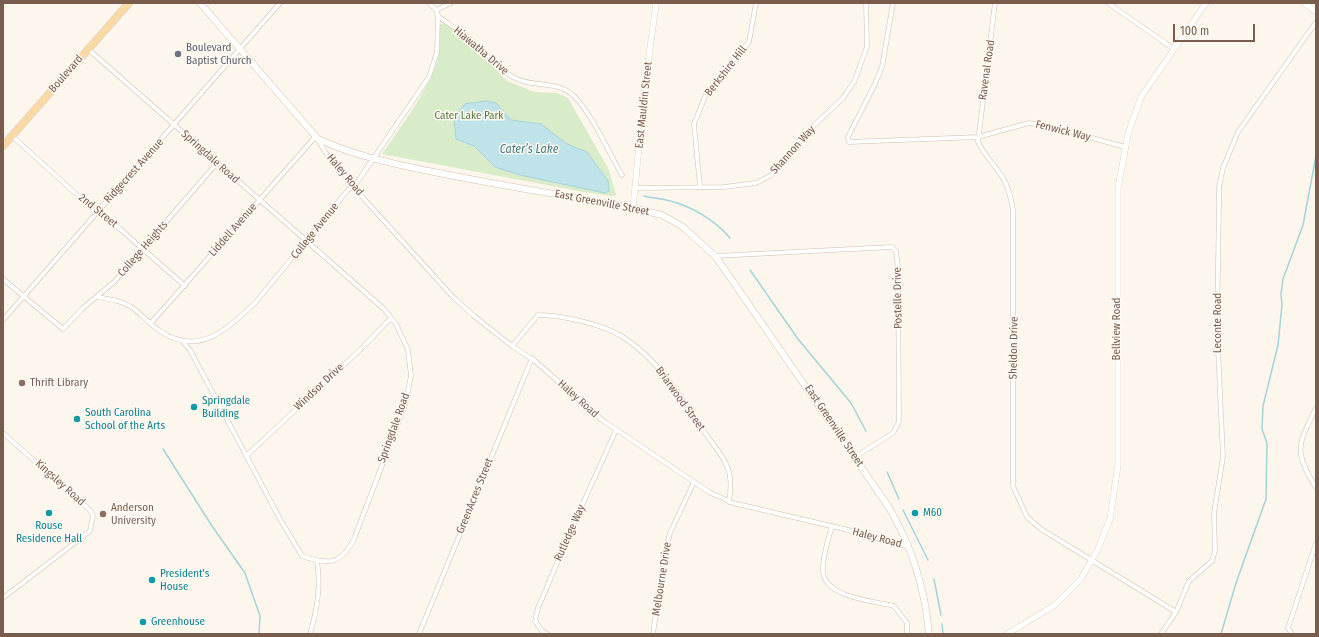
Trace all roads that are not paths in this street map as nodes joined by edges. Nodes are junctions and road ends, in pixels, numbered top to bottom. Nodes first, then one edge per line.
1 (129, 3) edge
2 (200, 3) edge
3 (280, 3) edge
4 (429, 3) edge
5 (452, 3) edge
6 (656, 3) edge
7 (756, 3) edge
8 (866, 3) edge
9 (893, 3) edge
10 (996, 3) edge
11 (1108, 3) edge
12 (1206, 3) edge
13 (1304, 3) edge
14 (436, 10) junction
15 (1316, 12) edge
16 (438, 16) junction
17 (1316, 22) edge
18 (88, 49) junction
19 (240, 49) junction
20 (1174, 49) junction
21 (175, 126) junction
22 (12, 136) junction
23 (978, 137) junction
24 (317, 138) junction
25 (3, 146) edge
26 (1125, 147) junction
27 (373, 160) junction
28 (217, 163) junction
29 (622, 175) dead end
30 (354, 186) junction
31 (700, 187) junction
32 (635, 188) junction
33 (259, 200) junction
34 (633, 208) junction
35 (97, 213) junction
36 (307, 242) junction
37 (143, 250) junction
38 (715, 256) junction
39 (3, 279) edge
40 (185, 286) junction
41 (24, 297) junction
42 (97, 297) junction
43 (391, 318) junction
44 (3, 320) edge
45 (150, 323) junction
46 (183, 342) junction
47 (512, 346) junction
48 (532, 358) junction
49 (1316, 408) edge
50 (616, 430) junction
51 (3, 433) edge
52 (246, 456) junction
53 (855, 456) junction
54 (694, 482) junction
55 (1316, 488) edge
56 (729, 502) junction
57 (832, 526) junction
58 (1316, 543) edge
59 (908, 547) junction
60 (317, 561) junction
61 (1091, 561) junction
62 (3, 598) edge
63 (1176, 612) junction
64 (310, 634) edge
65 (420, 634) edge
66 (547, 634) edge
67 (653, 634) edge
68 (908, 634) edge
69 (929, 634) edge
70 (1007, 634) edge
71 (1161, 634) edge
72 (1292, 634) edge

1 - 18 main road, Boulevard
2 - 19 main road, East Greenville Street
3 - 19 street, Ridgecrest Avenue
4 - 14 street
5 - 14 street
6 - 32 street, East Mauldin Street
7 - 31 street, Berkshire Hill
8 - 31 street, Shannon Way
9 - 23 street
10 - 23 street, Ravenal Road
11 - 20 street
12 - 20 street, Bellview Road
13 - 15 street
14 - 16 street, College Avenue
16 - 27 street, College Avenue
16 - 29 street, Hiawatha Drive
17 - 63 street, Leconte Road
18 - 21 street, Springdale Road
18 - 22 main road, Boulevard
19 - 21 street, Ridgecrest Avenue
19 - 24 main road, East Greenville Street
20 - 26 street, Bellview Road
21 - 28 street, Springdale Road
21 - 35 street, Ridgecrest Avenue
22 - 25 main road, Boulevard
22 - 35 street, 2nd Street
23 - 26 street, Fenwick Way
23 - 61 street, Sheldon Drive
24 - 27 main road, East Greenville Street
24 - 30 street, Haley Road
24 - 33 street, Liddell Avenue
26 - 61 street, Bellview Road
27 - 30 street, College Avenue
27 - 34 main road, East Greenville Street
28 - 33 street, Springdale Road
28 - 37 street, College Heights
30 - 36 street, College Avenue
30 - 47 street, Haley Road
31 - 32 street, Shannon Way
32 - 34 street, East Mauldin Street
33 - 36 street, Springdale Road
33 - 40 street, Liddell Avenue
34 - 38 main road, East Greenville Street
35 - 37 street, 2nd Street
35 - 41 street, Ridgecrest Avenue
36 - 43 street, Springdale Road
36 - 46 street, College Avenue
37 - 40 street, 2nd Street
37 - 42 street, College Heights
38 - 53 main road, East Greenville Street
38 - 53 street, Postelle Drive
39 - 41 street
40 - 45 street, Liddell Avenue
41 - 42 street, College Heights
41 - 44 street, Ridgecrest Avenue
42 - 45 street, College Avenue
43 - 52 street, Windsor Drive
43 - 60 street, Springdale Road
45 - 46 street, College Avenue
46 - 52 street
47 - 48 street, Haley Road
47 - 56 street, Briarwood Street
48 - 50 street, Haley Road
48 - 65 street, GreenAcres Street
49 - 55 street
50 - 54 street, Haley Road
50 - 66 street, Rutledge Way
51 - 62 street, Kingsley Road
52 - 60 street
53 - 59 main road, East Greenville Street
54 - 56 street, Haley Road
54 - 67 street, Melbourne Drive
56 - 57 street, Haley Road
57 - 59 street, Haley Road
57 - 68 street
58 - 72 street
59 - 69 main road, East Greenville Street
60 - 64 street
61 - 63 street, Sheldon Drive
61 - 70 street, Bellview Road
63 - 71 street, Leconte Road

